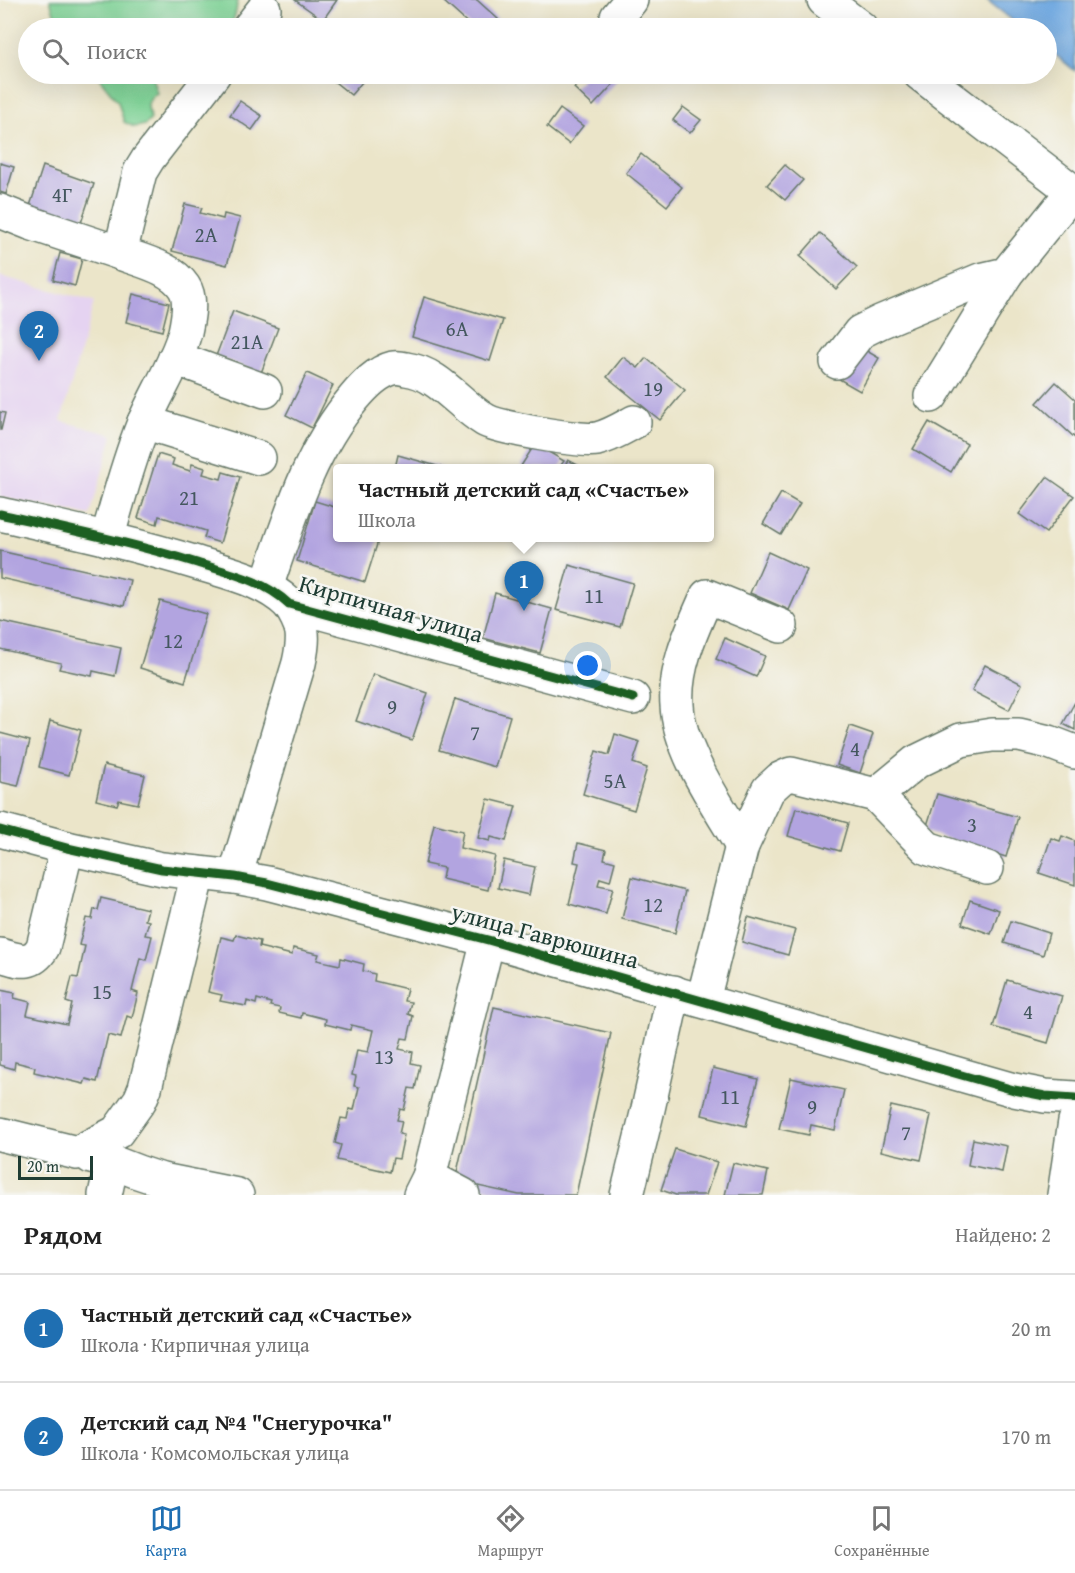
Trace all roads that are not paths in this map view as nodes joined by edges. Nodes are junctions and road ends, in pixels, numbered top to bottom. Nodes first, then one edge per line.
1 (825, 0) edge
2 (848, 18) edge
3 (206, 84) edge
4 (933, 84) edge
5 (1074, 192) edge
6 (0, 211) edge
7 (120, 253) junction
8 (1006, 274) junction
9 (175, 358) junction
10 (837, 362) dead end
11 (264, 391) dead end
12 (931, 396) dead end
13 (144, 422) junction
14 (634, 422) dead end
15 (259, 458) dead end
16 (0, 514) edge
17 (107, 539) junction
18 (278, 596) junction
19 (781, 626) dead end
20 (633, 698) dead end
21 (1075, 752) edge
22 (876, 795) junction
23 (0, 830) edge
24 (742, 846) junction
25 (67, 848) junction
26 (987, 868) dead end
27 (198, 873) junction
28 (235, 877) junction
29 (488, 940) junction
30 (0, 955) edge
31 (689, 996) junction
32 (1075, 1098) edge
33 (1075, 1121) edge
34 (0, 1134) edge
35 (77, 1153) junction
36 (112, 1162) junction
37 (424, 1186) edge
38 (105, 1195) edge
39 (237, 1195) edge
40 (463, 1195) edge
41 (627, 1195) edge
42 (1064, 1195) edge

1 - 2 street
3 - 7 street
4 - 5 street
5 - 8 street
6 - 7 street
7 - 9 street
8 - 10 street
8 - 12 street
9 - 11 street
9 - 13 street
13 - 15 street
13 - 17 street
14 - 18 street
16 - 17 street, Кирпичная улица
17 - 18 street, Кирпичная улица
18 - 20 street, Кирпичная улица
18 - 28 street
19 - 24 street
21 - 22 street
22 - 24 street
22 - 26 street
23 - 25 street, улица Гаврюшина
24 - 31 street
25 - 27 street, улица Гаврюшина
25 - 30 street
27 - 28 street, улица Гаврюшина
27 - 35 street
28 - 29 street, улица Гаврюшина
29 - 31 street, улица Гаврюшина
29 - 37 street
31 - 32 street, улица Гаврюшина
31 - 41 street
33 - 42 street
34 - 35 street
35 - 36 street
36 - 38 street
36 - 39 street
37 - 40 street

